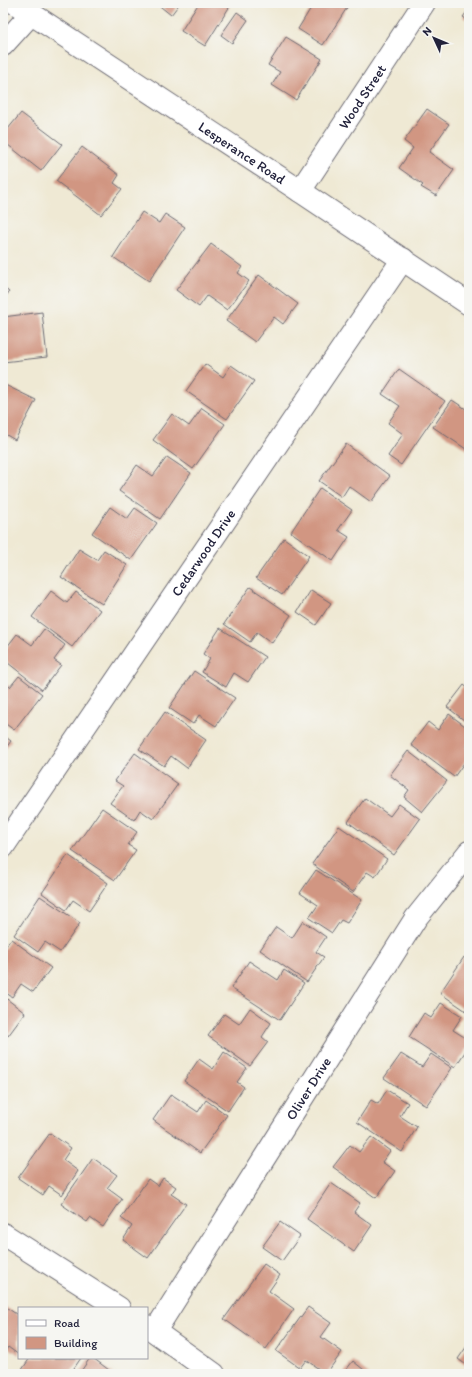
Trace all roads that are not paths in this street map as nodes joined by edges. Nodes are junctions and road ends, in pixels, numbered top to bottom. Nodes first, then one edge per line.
1 (424, 3) edge
2 (23, 8) edge
3 (3, 45) edge
4 (300, 190) junction
5 (403, 259) junction
6 (469, 304) edge
7 (3, 847) edge
8 (469, 852) edge
9 (3, 1234) edge
10 (117, 1307) edge
11 (151, 1329) edge
12 (214, 1374) edge

1 - 4 street, Wood Street
2 - 3 street
2 - 4 street, Lesperance Road
4 - 5 street, Lesperance Road
5 - 6 street, Lesperance Road
5 - 7 street, Cedarwood Drive
8 - 11 street, Oliver Drive
9 - 10 street
11 - 12 street

